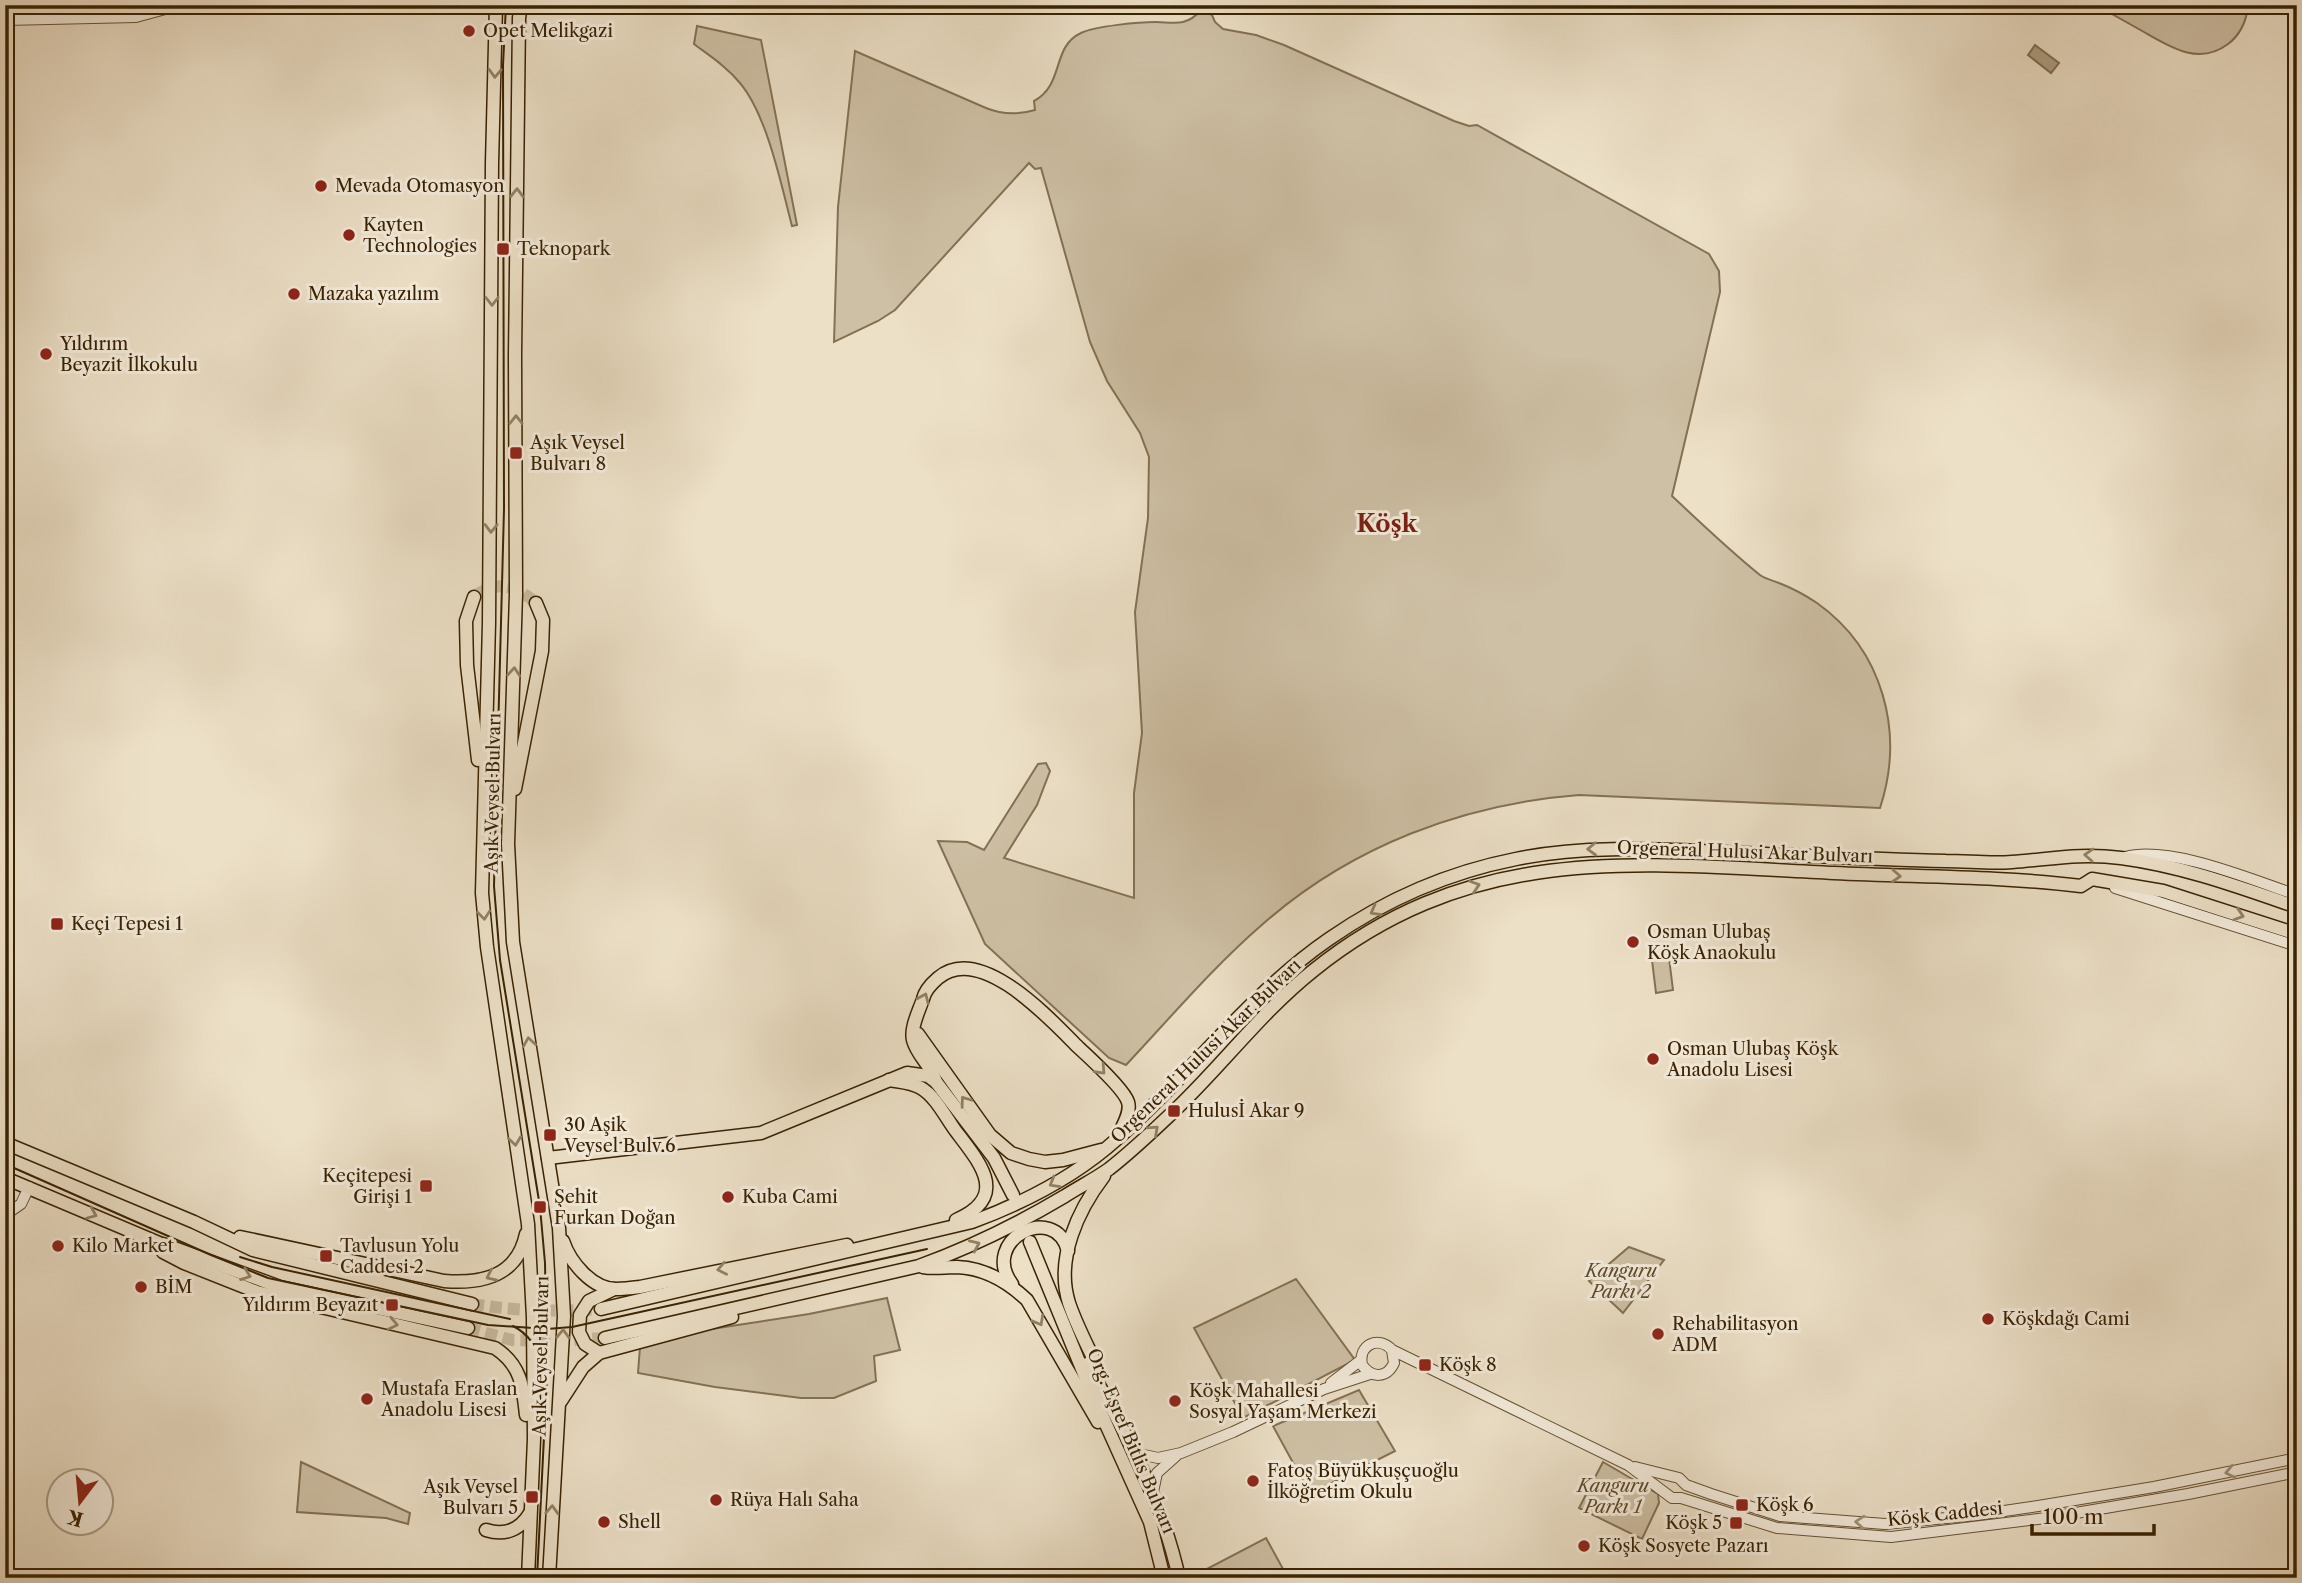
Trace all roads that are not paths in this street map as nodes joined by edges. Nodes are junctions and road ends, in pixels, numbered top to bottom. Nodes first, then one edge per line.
1 (180, 5) edge
2 (496, 5) edge
3 (521, 5) edge
4 (5, 20) edge
5 (474, 597) dead end
6 (536, 603) dead end
7 (483, 798) junction
8 (508, 838) junction
9 (2120, 858) junction
10 (2092, 879) junction
11 (2297, 895) edge
12 (2297, 907) edge
13 (2297, 934) edge
14 (2297, 946) edge
15 (915, 1022) junction
16 (889, 1080) junction
17 (936, 1082) junction
18 (1117, 1140) junction
19 (5, 1143) edge
20 (1105, 1150) junction
21 (548, 1158) junction
22 (1109, 1169) junction
23 (5, 1178) edge
24 (29, 1187) junction
25 (1013, 1195) dead end
26 (5, 1215) edge
27 (194, 1222) junction
28 (528, 1224) junction
29 (559, 1228) junction
30 (929, 1232) junction
31 (1030, 1242) dead end
32 (159, 1243) junction
33 (885, 1243) junction
34 (1068, 1252) junction
35 (919, 1266) junction
36 (887, 1273) junction
37 (614, 1289) junction
38 (1016, 1290) junction
39 (472, 1304) tunnel mouth
40 (601, 1309) tunnel mouth
41 (1061, 1319) junction
42 (468, 1328) tunnel mouth
43 (605, 1338) tunnel mouth
44 (1392, 1350) junction
45 (599, 1353) junction
46 (1361, 1360) junction
47 (1425, 1365) junction
48 (1392, 1367) junction
49 (1370, 1374) junction
50 (1324, 1389) junction
51 (1108, 1400) junction
52 (561, 1402) junction
53 (534, 1439) junction
54 (1135, 1453) junction
55 (1181, 1453) junction
56 (2297, 1458) edge
57 (1122, 1459) junction
58 (1628, 1465) junction
59 (2297, 1472) edge
60 (1673, 1478) junction
61 (1686, 1485) junction
62 (1153, 1492) junction
63 (1666, 1492) junction
64 (1681, 1498) junction
65 (531, 1509) junction
66 (486, 1530) dead end
67 (528, 1576) edge
68 (549, 1578) edge
69 (1164, 1578) edge
70 (1179, 1578) edge

1 - 4 street
2 -> 7 main road, Aşık Veysel Bulvarı
8 -> 3 main road, Aşık Veysel Bulvarı
5 - 7 main road
6 - 8 main road
7 -> 28 main road, Aşık Veysel Bulvarı
21 -> 8 main road, Aşık Veysel Bulvarı
9 - 11 street
9 - 12 main road, Orgeneral Hulusi Akar Bulvarı
9 -> 18 main road, Orgeneral Hulusi Akar Bulvarı
10 -> 13 main road, Orgeneral Hulusi Akar Bulvarı
10 - 14 street
22 -> 10 main road, Orgeneral Hulusi Akar Bulvarı
15 - 17 main road
15 -> 18 main road
20 -> 15 main road
16 - 17 main road
16 - 21 main road
16 - 30 main road
17 - 25 main road
18 - 20 main road, Orgeneral Hulusi Akar Bulvarı
19 - 27 main road
20 -> 30 main road, Orgeneral Hulusi Akar Bulvarı
21 - 29 main road, Aşık Veysel Bulvarı
22 - 34 main road
35 -> 22 main road, Orgeneral Hulusi Akar Bulvarı
23 - 24 main road
24 - 26 street
24 -> 32 main road
28 -> 27 main road
27 - 39 main road
28 - 53 main road, Aşık Veysel Bulvarı
29 - 37 main road
52 -> 29 main road, Aşık Veysel Bulvarı
30 - 33 main road, Orgeneral Hulusi Akar Bulvarı
31 - 41 main road, Org. Eşref Bitlis Bulvarı
32 -> 42 main road
32 -> 53 main road
33 -> 37 main road
33 - 40 main road, Orgeneral Hulusi Akar Bulvarı
34 - 38 main road
34 - 51 main road
35 - 36 main road, Orgeneral Hulusi Akar Bulvarı
35 - 38 main road
36 - 43 main road, Orgeneral Hulusi Akar Bulvarı
36 - 45 main road
37 - 45 main road
38 -> 57 main road
41 - 51 main road, Org. Eşref Bitlis Bulvarı
41 - 57 main road, Org. Eşref Bitlis Bulvarı
44 - 46 street
44 - 47 street
44 - 48 street
45 - 52 main road
46 - 49 street
46 - 50 street
47 - 48 street
47 - 58 street
48 - 49 street
49 - 50 street
50 - 55 street
51 - 54 main road, Org. Eşref Bitlis Bulvarı
68 -> 52 main road, Aşık Veysel Bulvarı
53 - 65 main road, Aşık Veysel Bulvarı
54 - 55 street
54 - 62 main road, Org. Eşref Bitlis Bulvarı
55 - 62 street
56 -> 61 street, Köşk Caddesi
57 - 69 main road, Org. Eşref Bitlis Bulvarı
58 - 60 street
58 - 63 street
59 - 64 street, Köşk Caddesi
60 - 61 street
60 - 63 street
61 - 64 street
62 - 70 main road, Org. Eşref Bitlis Bulvarı
63 - 64 street
65 - 66 main road
65 - 67 main road, Aşık Veysel Bulvarı

